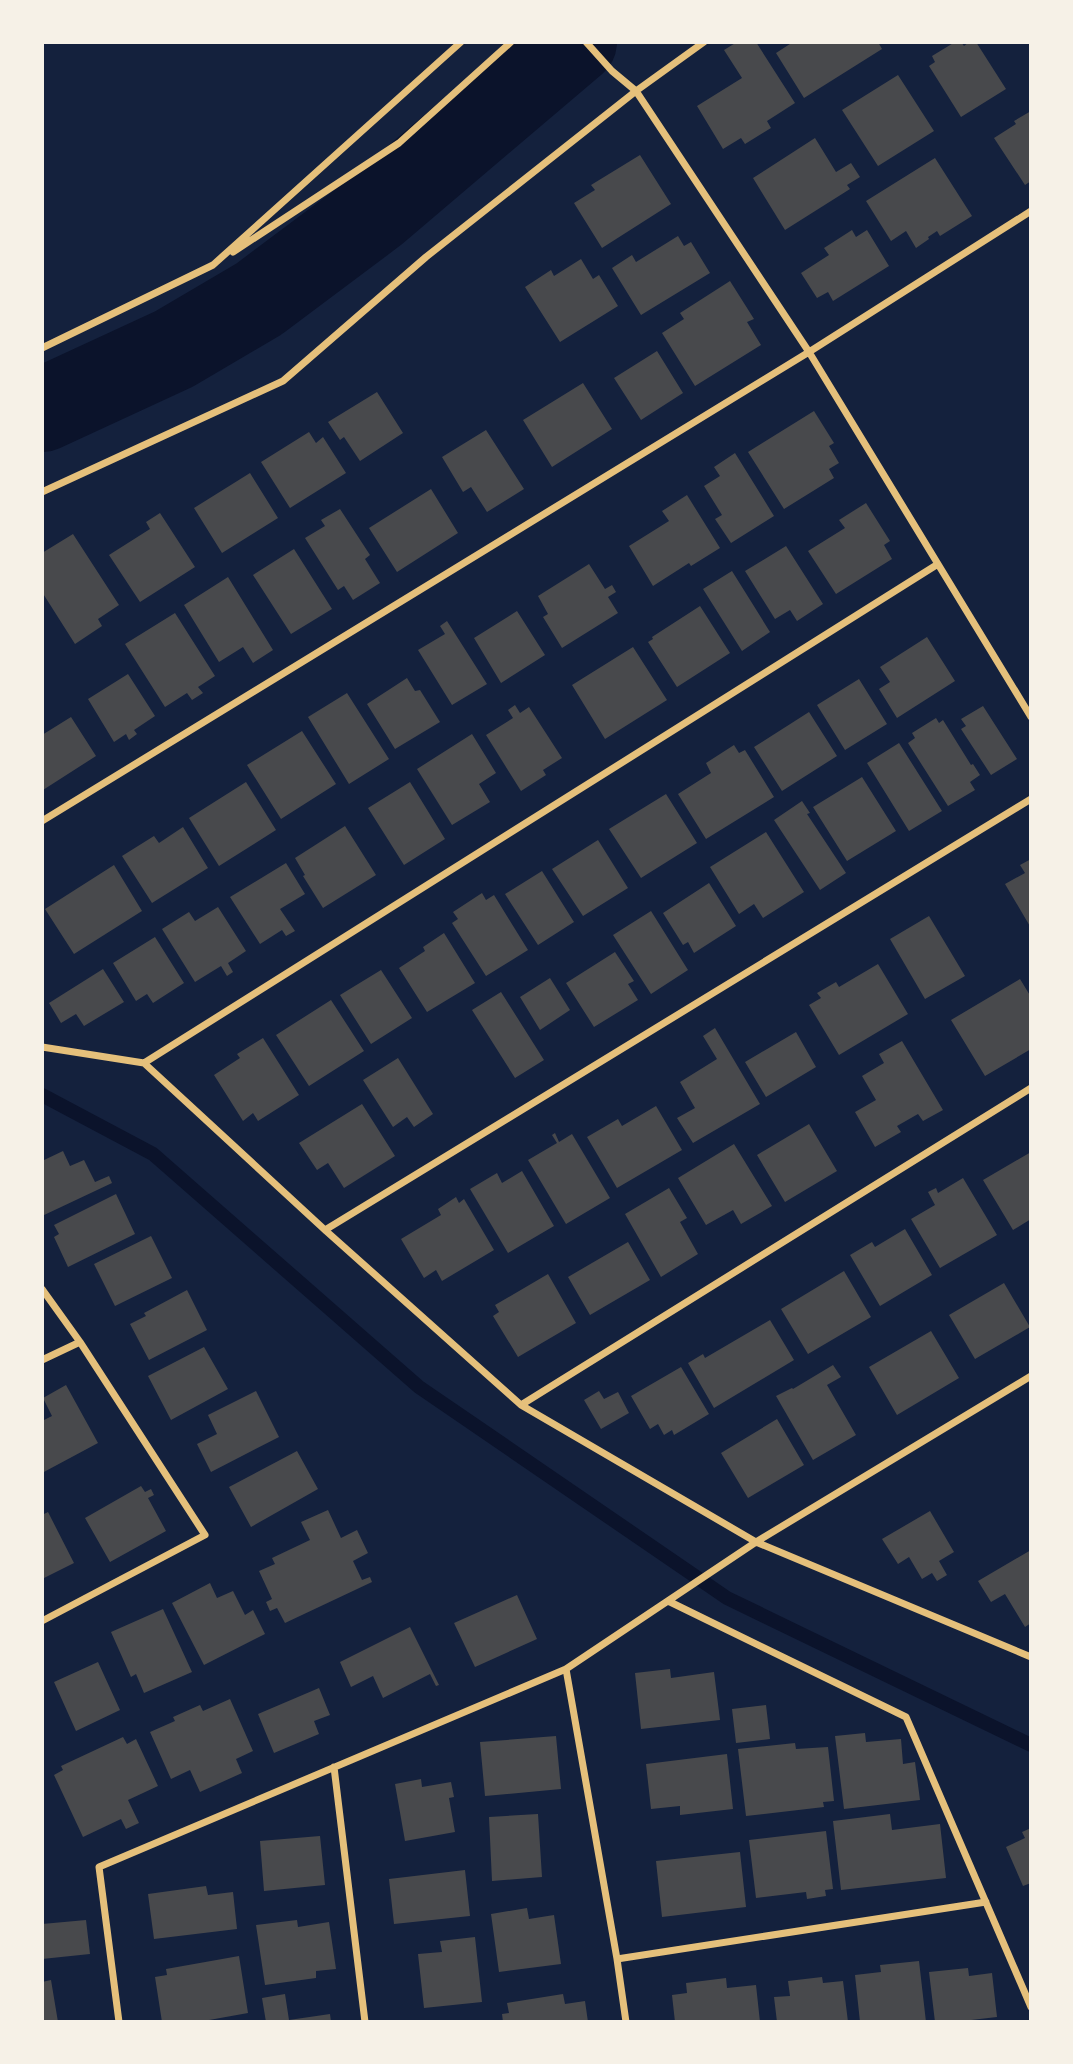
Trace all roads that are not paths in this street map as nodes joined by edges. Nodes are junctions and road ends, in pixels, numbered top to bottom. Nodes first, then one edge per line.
1 (461, 42) edge
2 (511, 42) edge
3 (586, 42) edge
4 (704, 42) edge
5 (636, 91) junction
6 (1031, 211) edge
7 (213, 265) junction
8 (42, 348) edge
9 (808, 352) junction
10 (42, 492) edge
11 (937, 564) junction
12 (1031, 717) edge
13 (1031, 799) edge
14 (42, 821) edge
15 (42, 1047) edge
16 (144, 1063) junction
17 (1031, 1088) edge
18 (325, 1230) junction
19 (42, 1289) edge
20 (80, 1342) junction
21 (42, 1360) edge
22 (1031, 1376) edge
23 (521, 1405) junction
24 (756, 1542) junction
25 (668, 1601) junction
26 (42, 1621) edge
27 (1031, 1657) edge
28 (566, 1669) junction
29 (334, 1767) junction
30 (986, 1902) junction
31 (617, 1959) junction
32 (1031, 2007) edge
33 (119, 2022) edge
34 (365, 2022) edge
35 (626, 2022) edge

1 - 7 street
2 - 7 street
3 - 5 street
4 - 5 street
5 - 9 street
5 - 10 street
6 - 9 street
7 - 8 street
9 - 11 street
9 - 14 street
11 - 12 street
11 - 16 street
13 - 18 street
15 - 16 street
16 - 18 street
17 - 23 street
18 - 23 street
19 - 20 street
20 - 21 street
20 - 26 street
22 - 24 street
23 - 24 street
24 - 25 street
24 - 27 street
25 - 28 street
25 - 30 street
28 - 29 street
28 - 31 street
29 - 33 street
29 - 34 street
30 - 31 street
30 - 32 street
31 - 35 street

